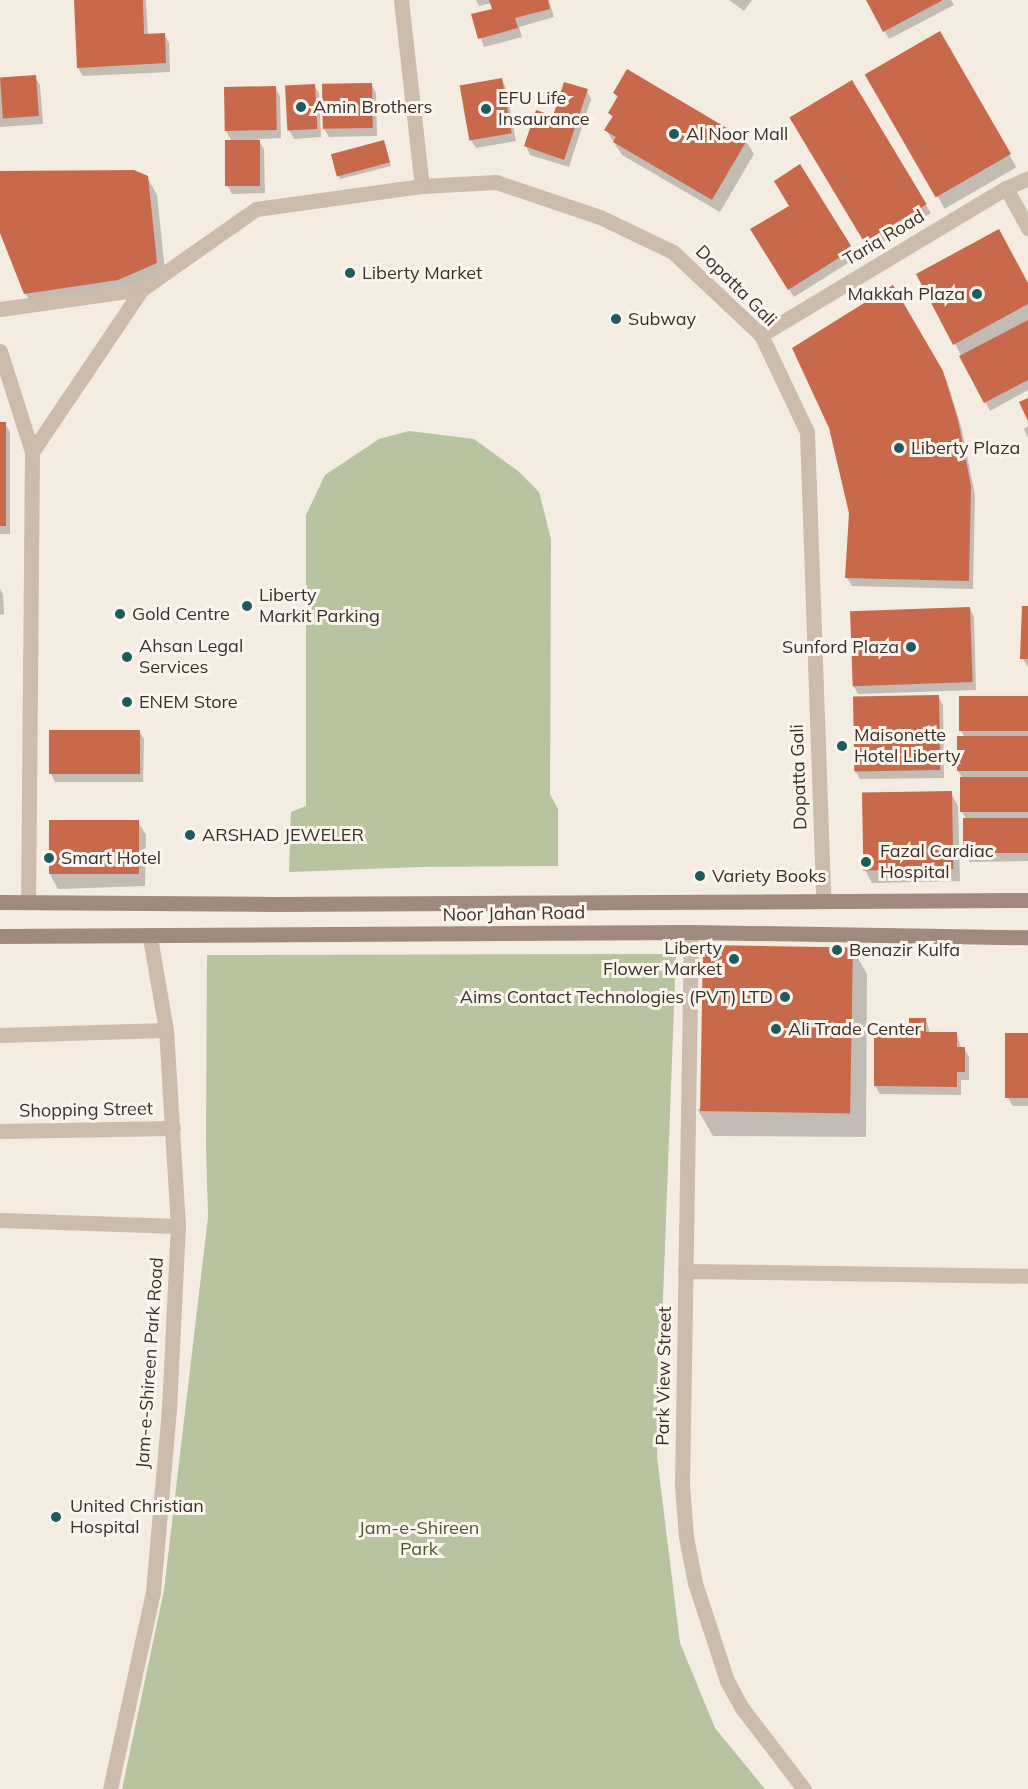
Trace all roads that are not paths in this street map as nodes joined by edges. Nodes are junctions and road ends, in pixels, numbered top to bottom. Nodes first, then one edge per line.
1 (401, 0) edge
2 (1028, 178) edge
3 (422, 186) junction
4 (1006, 188) junction
5 (1028, 228) edge
6 (142, 289) junction
7 (0, 309) edge
8 (761, 335) junction
9 (0, 351) edge
10 (32, 453) junction
11 (1028, 900) edge
12 (823, 901) junction
13 (0, 902) edge
14 (28, 902) junction
15 (691, 932) junction
16 (0, 936) edge
17 (150, 937) junction
18 (1028, 937) edge
19 (166, 1030) junction
20 (0, 1035) edge
21 (173, 1128) junction
22 (0, 1131) edge
23 (0, 1220) edge
24 (178, 1226) junction
25 (685, 1271) junction
26 (1028, 1276) edge
27 (111, 1789) edge
28 (804, 1789) edge

1 - 3 street
2 - 4 street, Tariq Road
3 - 6 street, Dopatta Gali
3 - 8 street, Dopatta Gali
4 - 5 street
4 - 8 street, Tariq Road
6 - 7 street
6 - 10 street
8 - 12 street, Dopatta Gali
9 - 10 street
10 - 14 street
11 - 12 street, Noor Jahan Road
12 - 14 street, Noor Jahan Road
13 - 14 street, Noor Jahan Road
15 - 17 street, Noor Jahan Road
15 - 18 street, Noor Jahan Road
15 - 25 street, Park View Street
16 - 17 street, Noor Jahan Road
17 - 19 street, Jam-e-Shireen Park Road
19 - 20 street
19 - 21 street, Jam-e-Shireen Park Road
21 - 22 street, Shopping Street
21 - 24 street, Jam-e-Shireen Park Road
23 - 24 street
24 - 27 street, Jam-e-Shireen Park Road
25 - 26 street
25 - 28 street, Park View Street

